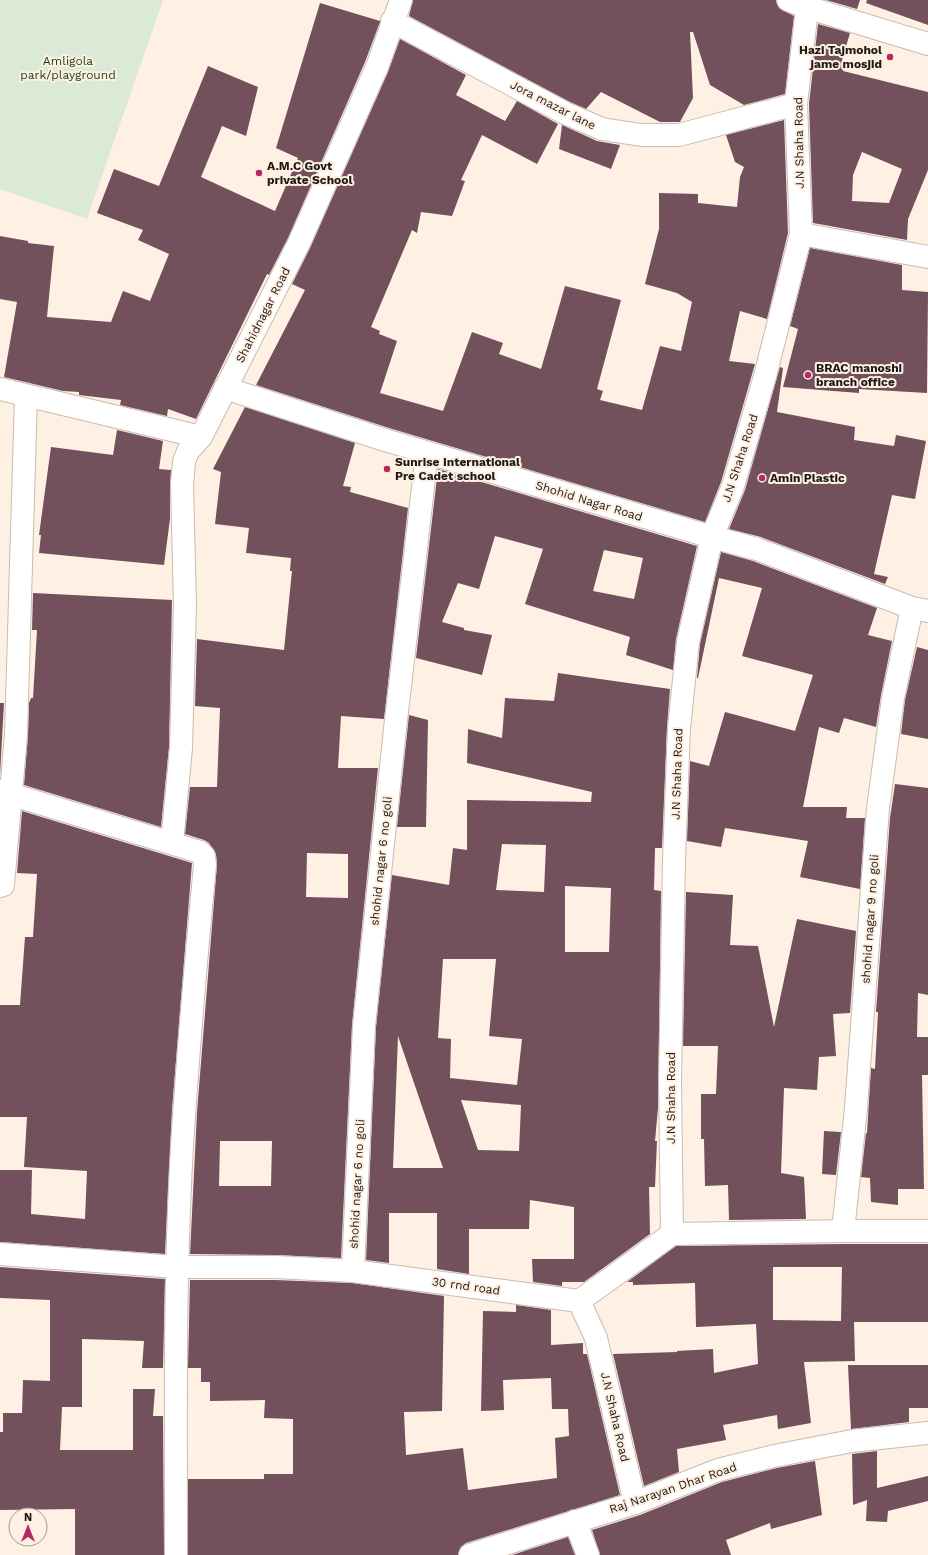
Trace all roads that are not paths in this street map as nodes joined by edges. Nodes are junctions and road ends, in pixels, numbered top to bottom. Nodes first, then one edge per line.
1 (401, 0) edge
2 (801, 2) edge
3 (392, 21) junction
4 (928, 44) edge
5 (796, 104) junction
6 (801, 234) junction
7 (928, 257) edge
8 (226, 388) junction
9 (0, 389) edge
10 (26, 396) junction
11 (201, 438) junction
12 (427, 453) junction
13 (712, 537) junction
14 (920, 610) edge
15 (5, 793) edge
16 (172, 843) junction
17 (0, 886) edge
18 (843, 1231) junction
19 (928, 1231) edge
20 (672, 1234) junction
21 (0, 1254) edge
22 (177, 1267) junction
23 (353, 1271) junction
24 (579, 1301) junction
25 (928, 1433) edge
26 (635, 1503) junction
27 (575, 1521) junction
28 (176, 1555) edge
29 (470, 1555) edge
30 (588, 1555) edge

1 - 3 street, Shahidnagar Road
2 - 4 street, J.N Shaha Road
2 - 5 street, J.N Shaha Road
3 - 5 street, Jora mazar lane
3 - 8 street, Shahidnagar Road
5 - 6 street, J.N Shaha Road
6 - 7 street
6 - 13 street, J.N Shaha Road
8 - 11 street, Shahidnagar Road
8 - 12 street, Shohid Nagar Road
9 - 10 street
10 - 11 street
10 - 15 street
11 - 16 street, Shahidnagar Road
12 - 13 street, Shohid Nagar Road
12 - 23 street, shohid nagar 6 no goli
13 - 14 street, Shohid Nagar Road
13 - 20 street, J.N Shaha Road
14 - 18 street, shohid nagar 9 no goli
15 - 16 street
15 - 17 street
16 - 22 street
18 - 19 street
18 - 20 street
20 - 24 street
21 - 22 street, 30 rnd road
22 - 23 street, 30 rnd road
22 - 28 street
23 - 24 street, 30 rnd road
24 - 26 street, J.N Shaha Road
25 - 26 street, Raj Narayan Dhar Road
26 - 27 street, Raj Narayan Dhar Road
27 - 29 street, Raj Narayan Dhar Road
27 - 30 street

